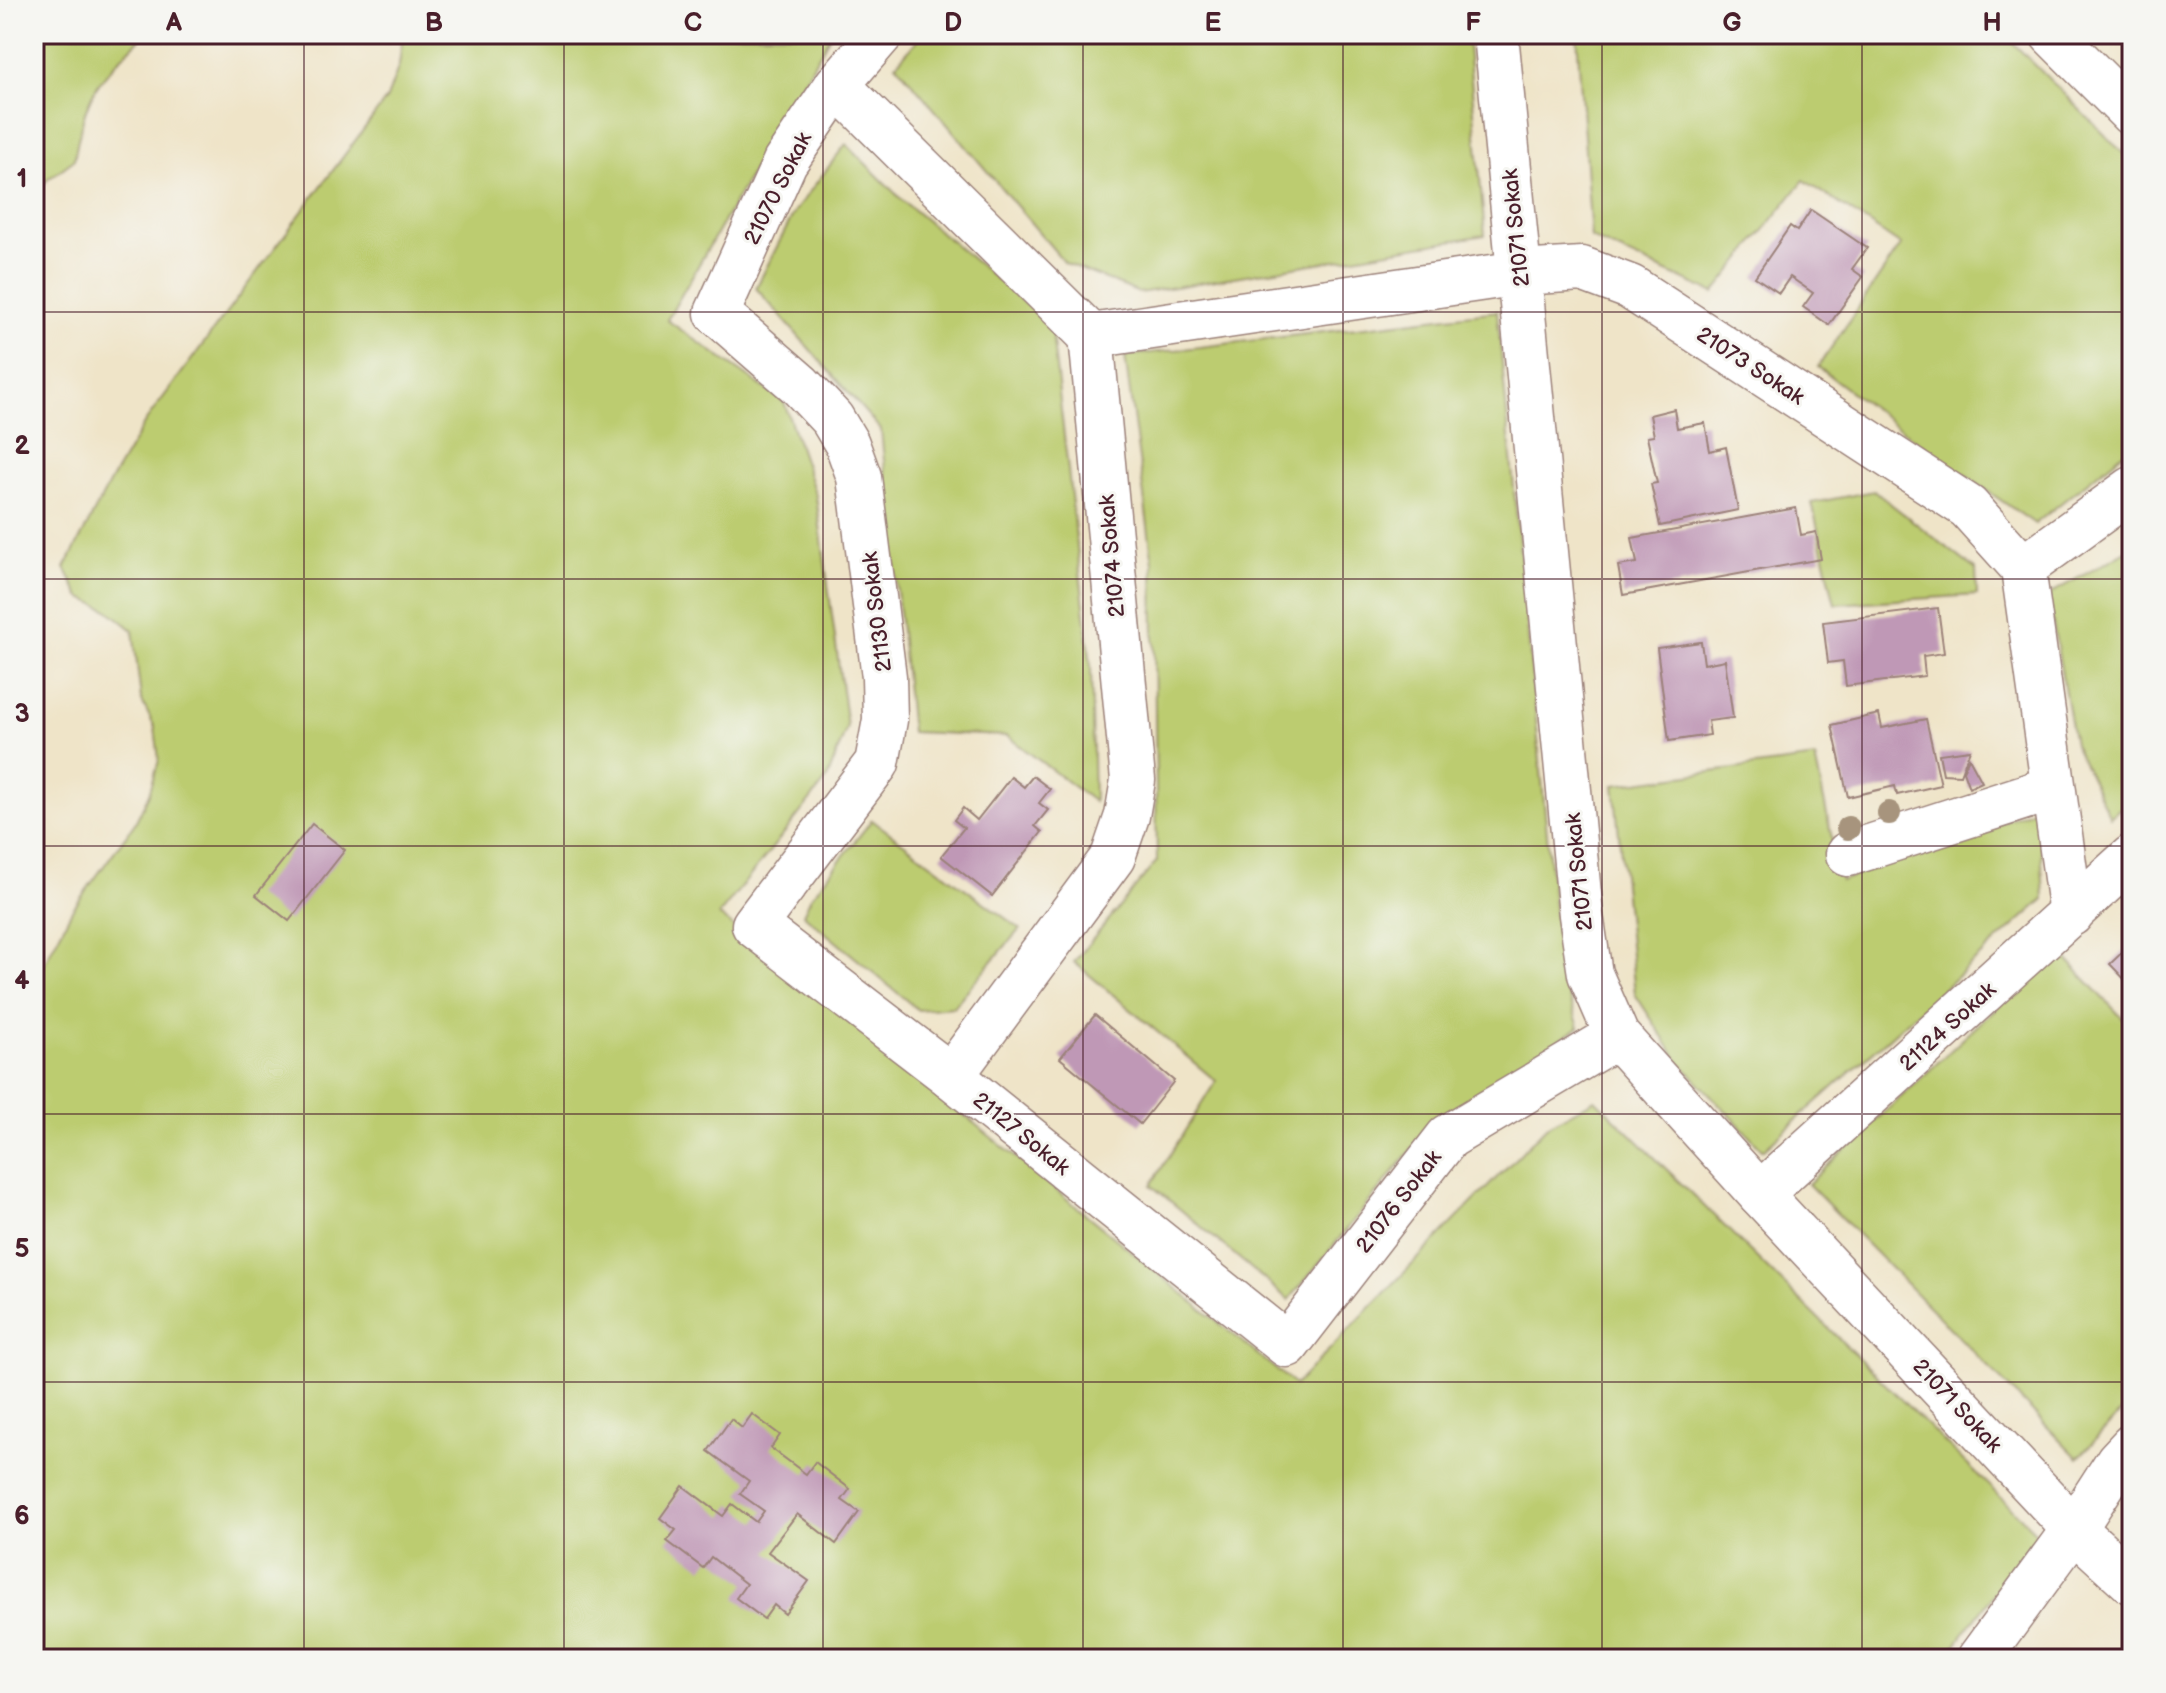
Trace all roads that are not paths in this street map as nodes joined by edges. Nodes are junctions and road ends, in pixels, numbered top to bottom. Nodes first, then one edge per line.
1 (881, 34) edge
2 (1496, 34) edge
3 (2052, 34) edge
4 (837, 85) junction
5 (2132, 114) edge
6 (1520, 273) junction
7 (717, 313) joint
8 (1091, 336) junction
9 (2132, 489) edge
10 (2023, 568) junction
11 (2053, 788) junction
12 (1848, 854) dead end
13 (2132, 857) edge
14 (2071, 914) junction
15 (754, 925) joint
16 (1617, 1036) junction
17 (951, 1076) junction
18 (1760, 1194) junction
19 (1287, 1345) joint
20 (2132, 1446) edge
21 (2074, 1529) junction
22 (2132, 1582) edge
23 (1979, 1659) edge

1 - 4 street, 21070 Sokak
2 - 6 street, 21071 Sokak
3 - 5 street
4 - 7 street, 21070 Sokak
4 - 8 street
6 - 8 street, 21073 Sokak
6 - 10 street, 21073 Sokak
6 - 16 street, 21071 Sokak
7 - 15 street, 21130 Sokak
8 - 17 street, 21074 Sokak
9 - 10 street
10 - 11 street
11 - 12 street
11 - 14 street
13 - 14 street, 21124 Sokak
14 - 18 street, 21124 Sokak
15 - 17 street, 21127 Sokak
16 - 18 street, 21071 Sokak
16 - 19 street, 21076 Sokak
17 - 19 street, 21127 Sokak
18 - 21 street, 21071 Sokak
20 - 21 street
21 - 22 street, 21071 Sokak
21 - 23 street

